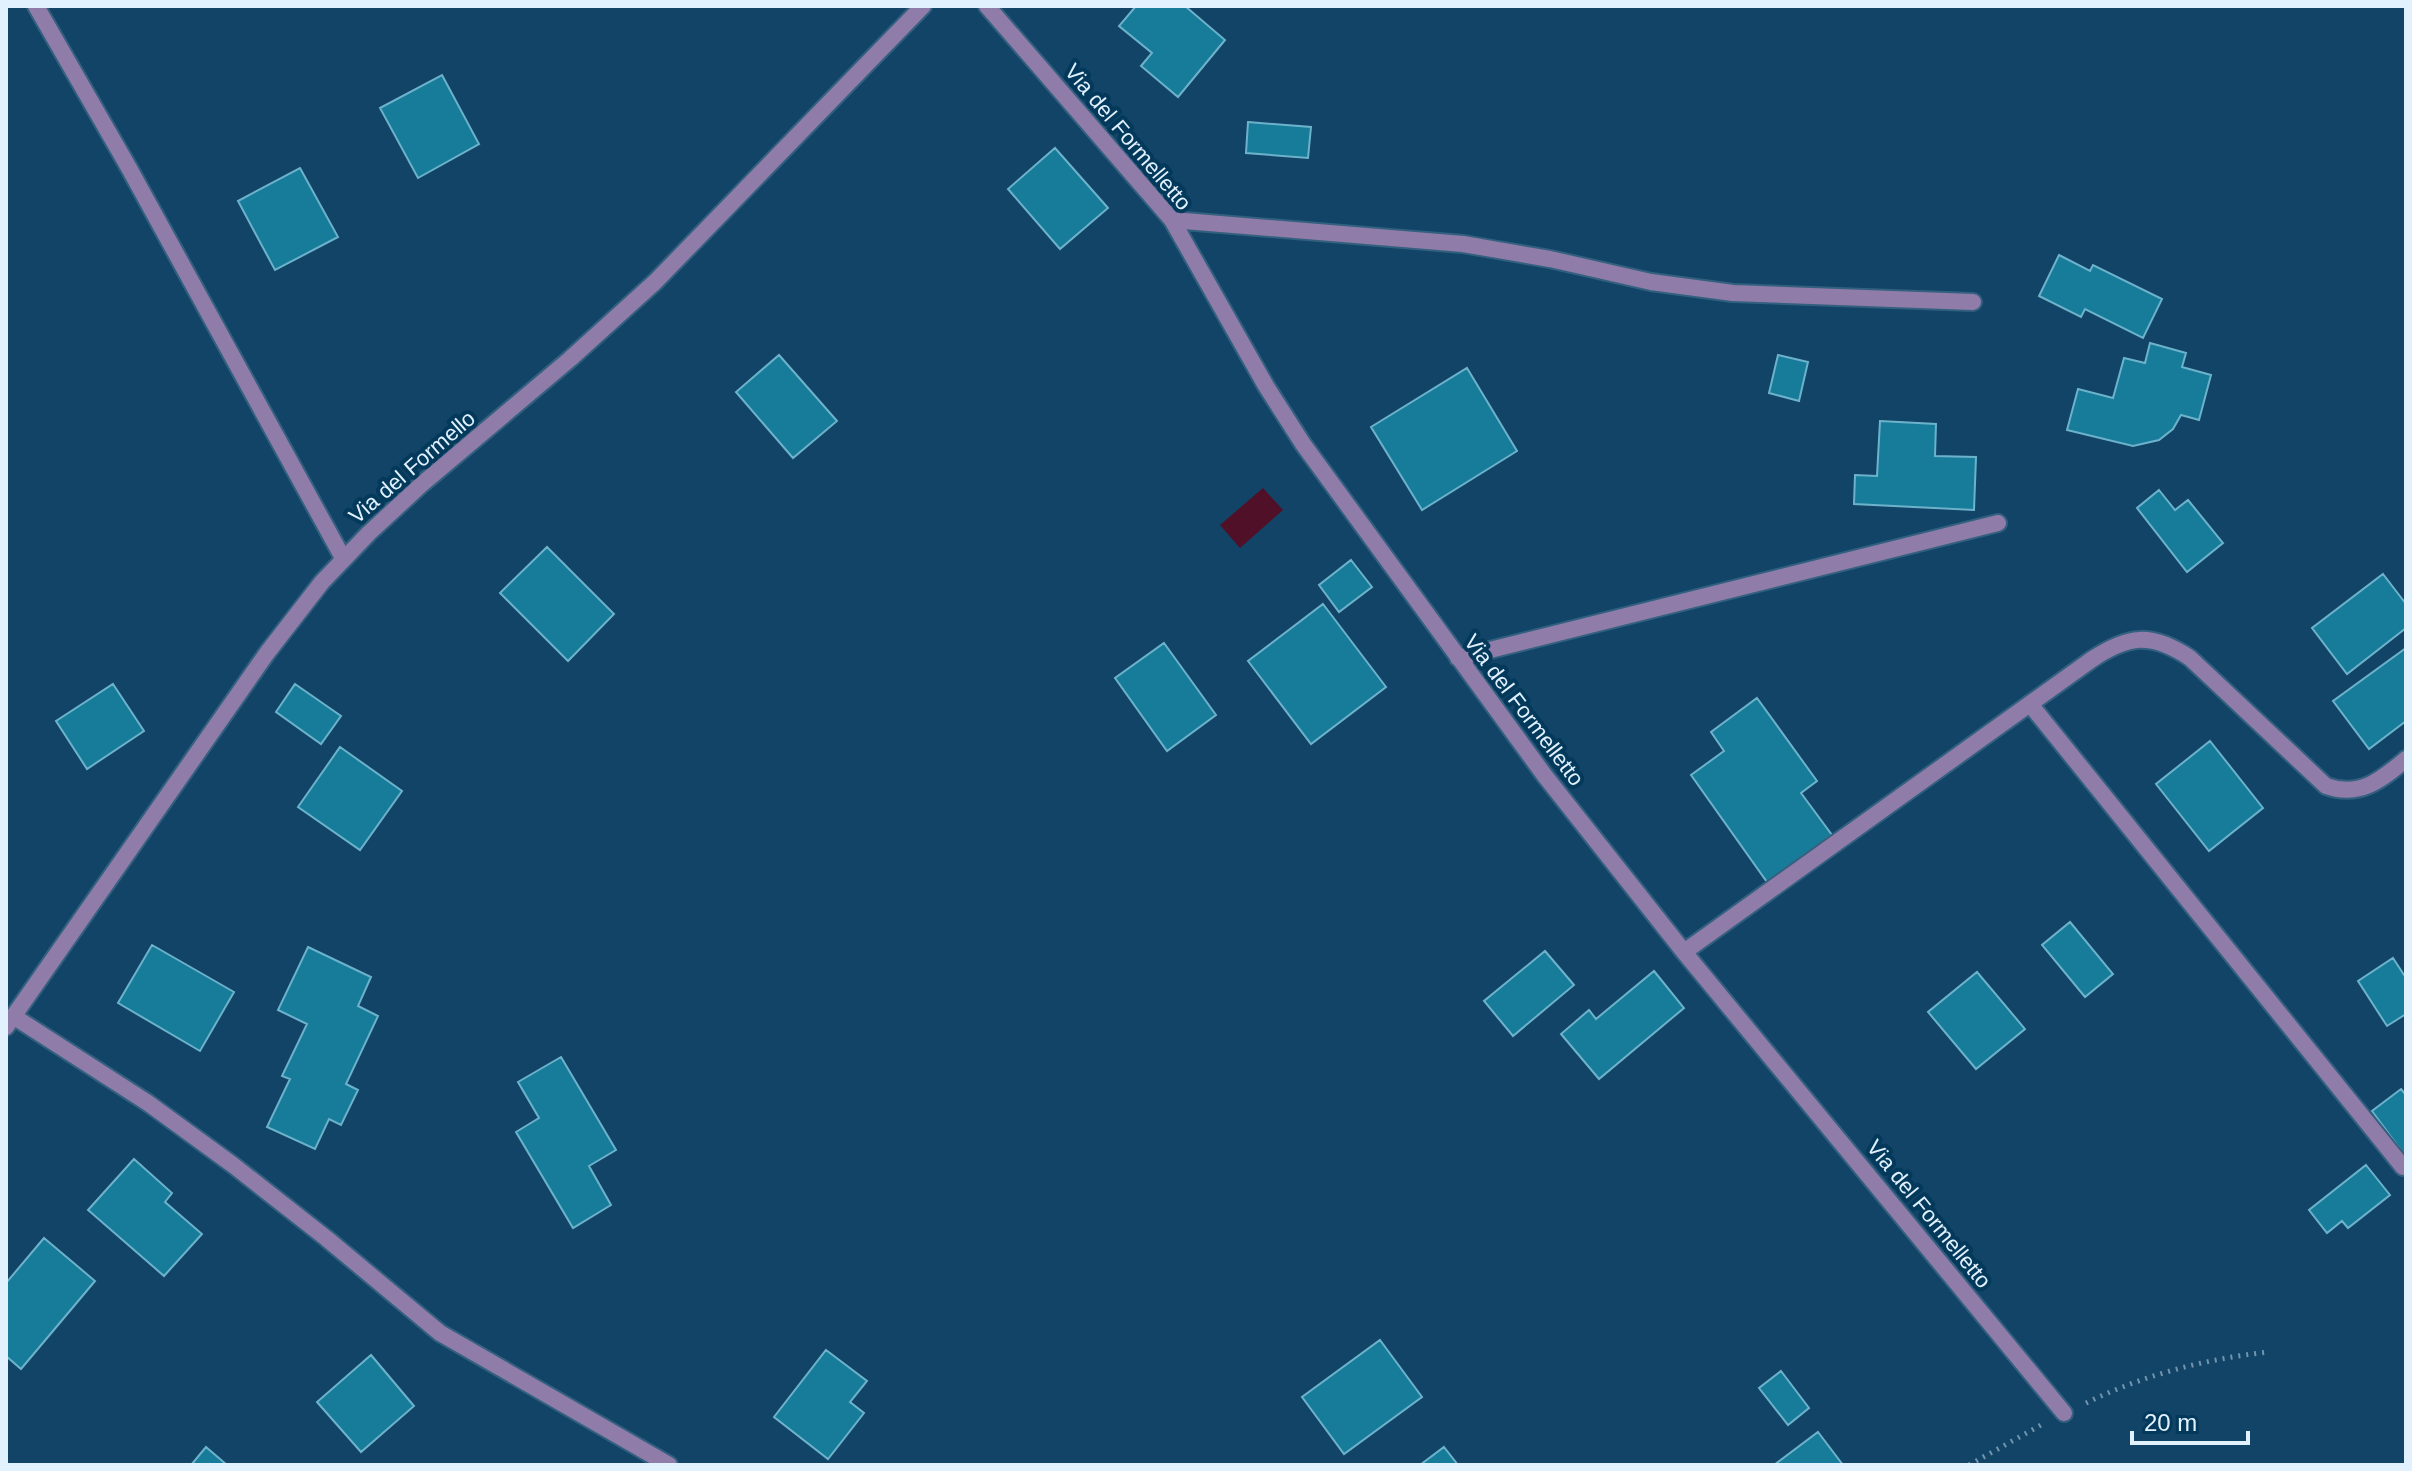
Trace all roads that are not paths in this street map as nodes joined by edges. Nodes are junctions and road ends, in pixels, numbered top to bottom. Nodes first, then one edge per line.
1 (36, 6) edge
2 (923, 6) edge
3 (987, 6) edge
4 (1172, 220) junction
5 (1973, 302) dead end
6 (1998, 523) dead end
7 (343, 558) junction
8 (1458, 658) junction
9 (2030, 704) junction
10 (2406, 759) edge
11 (1684, 952) junction
12 (9, 1021) edge
13 (2403, 1167) dead end
14 (2064, 1413) road end
15 (669, 1465) edge

1 - 7 street
2 - 7 street, Via del Formello
3 - 4 street, Via del Formelletto
4 - 5 street
4 - 8 street, Via del Formelletto
6 - 8 street
7 - 12 street, Via del Formello
8 - 11 street, Via del Formelletto
9 - 10 street
9 - 11 street
9 - 13 street
11 - 14 street, Via del Formelletto
12 - 15 street

